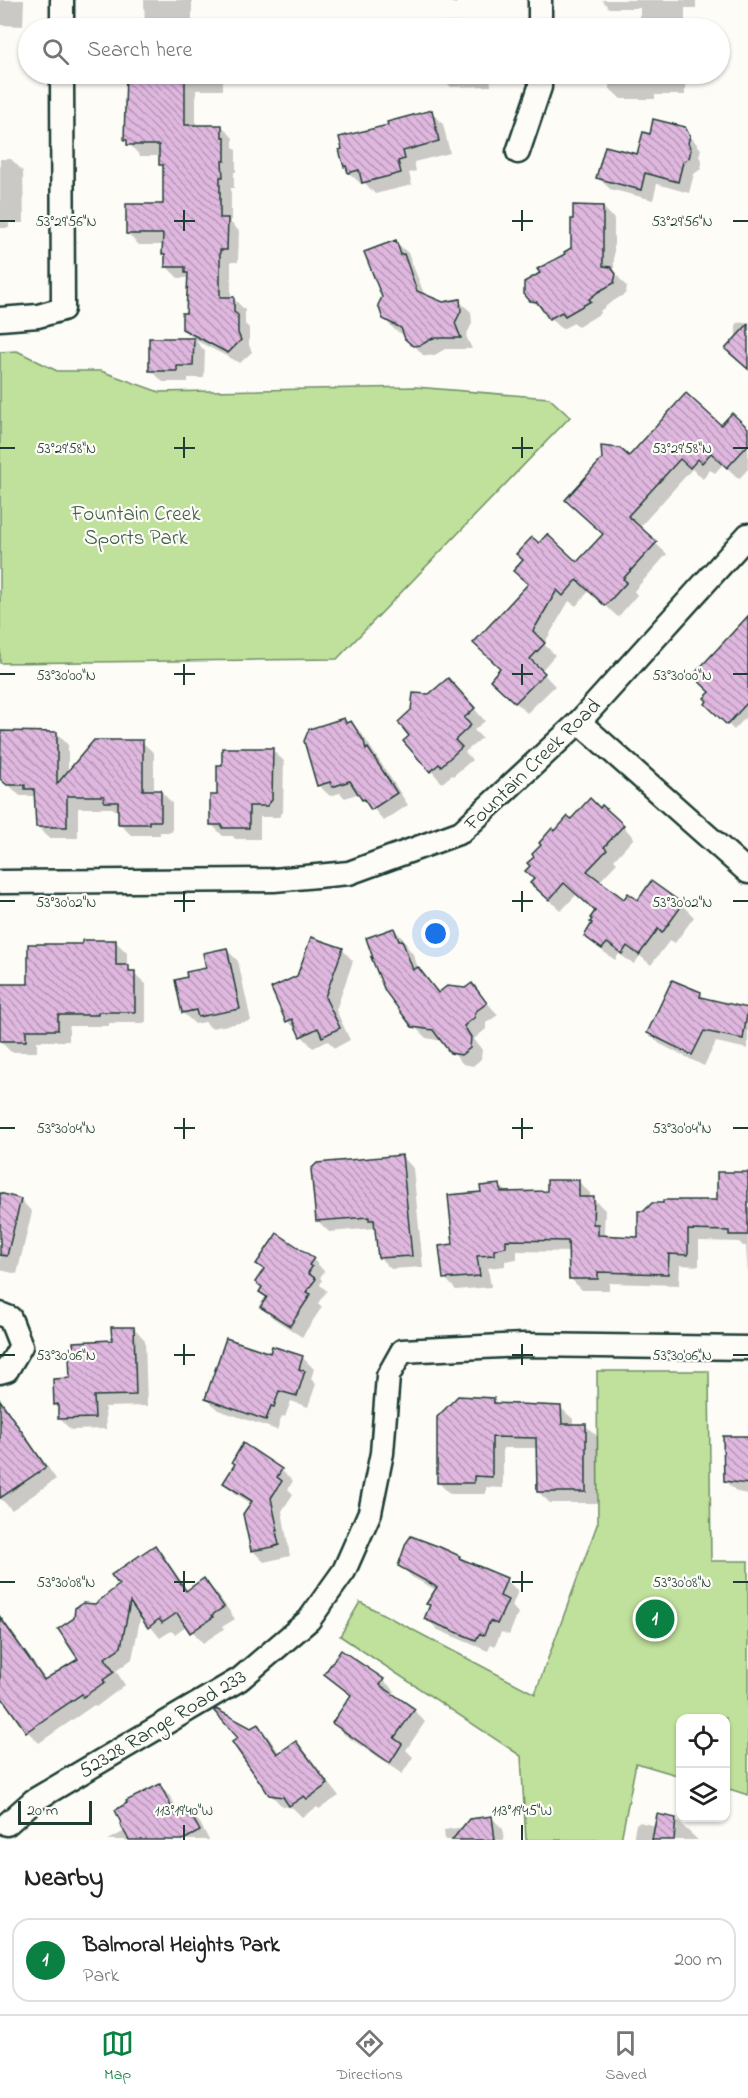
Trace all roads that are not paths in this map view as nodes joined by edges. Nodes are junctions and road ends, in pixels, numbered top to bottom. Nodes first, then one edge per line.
1 (62, 0) edge
2 (540, 0) edge
3 (62, 18) edge
4 (540, 18) edge
5 (62, 84) edge
6 (540, 84) edge
7 (518, 152) dead end
8 (0, 319) edge
9 (748, 535) edge
10 (579, 722) junction
11 (748, 872) edge
12 (0, 882) edge
13 (0, 1314) edge
14 (748, 1348) edge
15 (0, 1372) edge
16 (8, 1826) edge

1 - 3 street
2 - 4 street
5 - 8 street
6 - 7 street
9 - 10 street, Fountain Creek Road
10 - 11 street
10 - 12 street, Fountain Creek Road
13 - 15 street
14 - 16 street, 52328 Range Road 233

